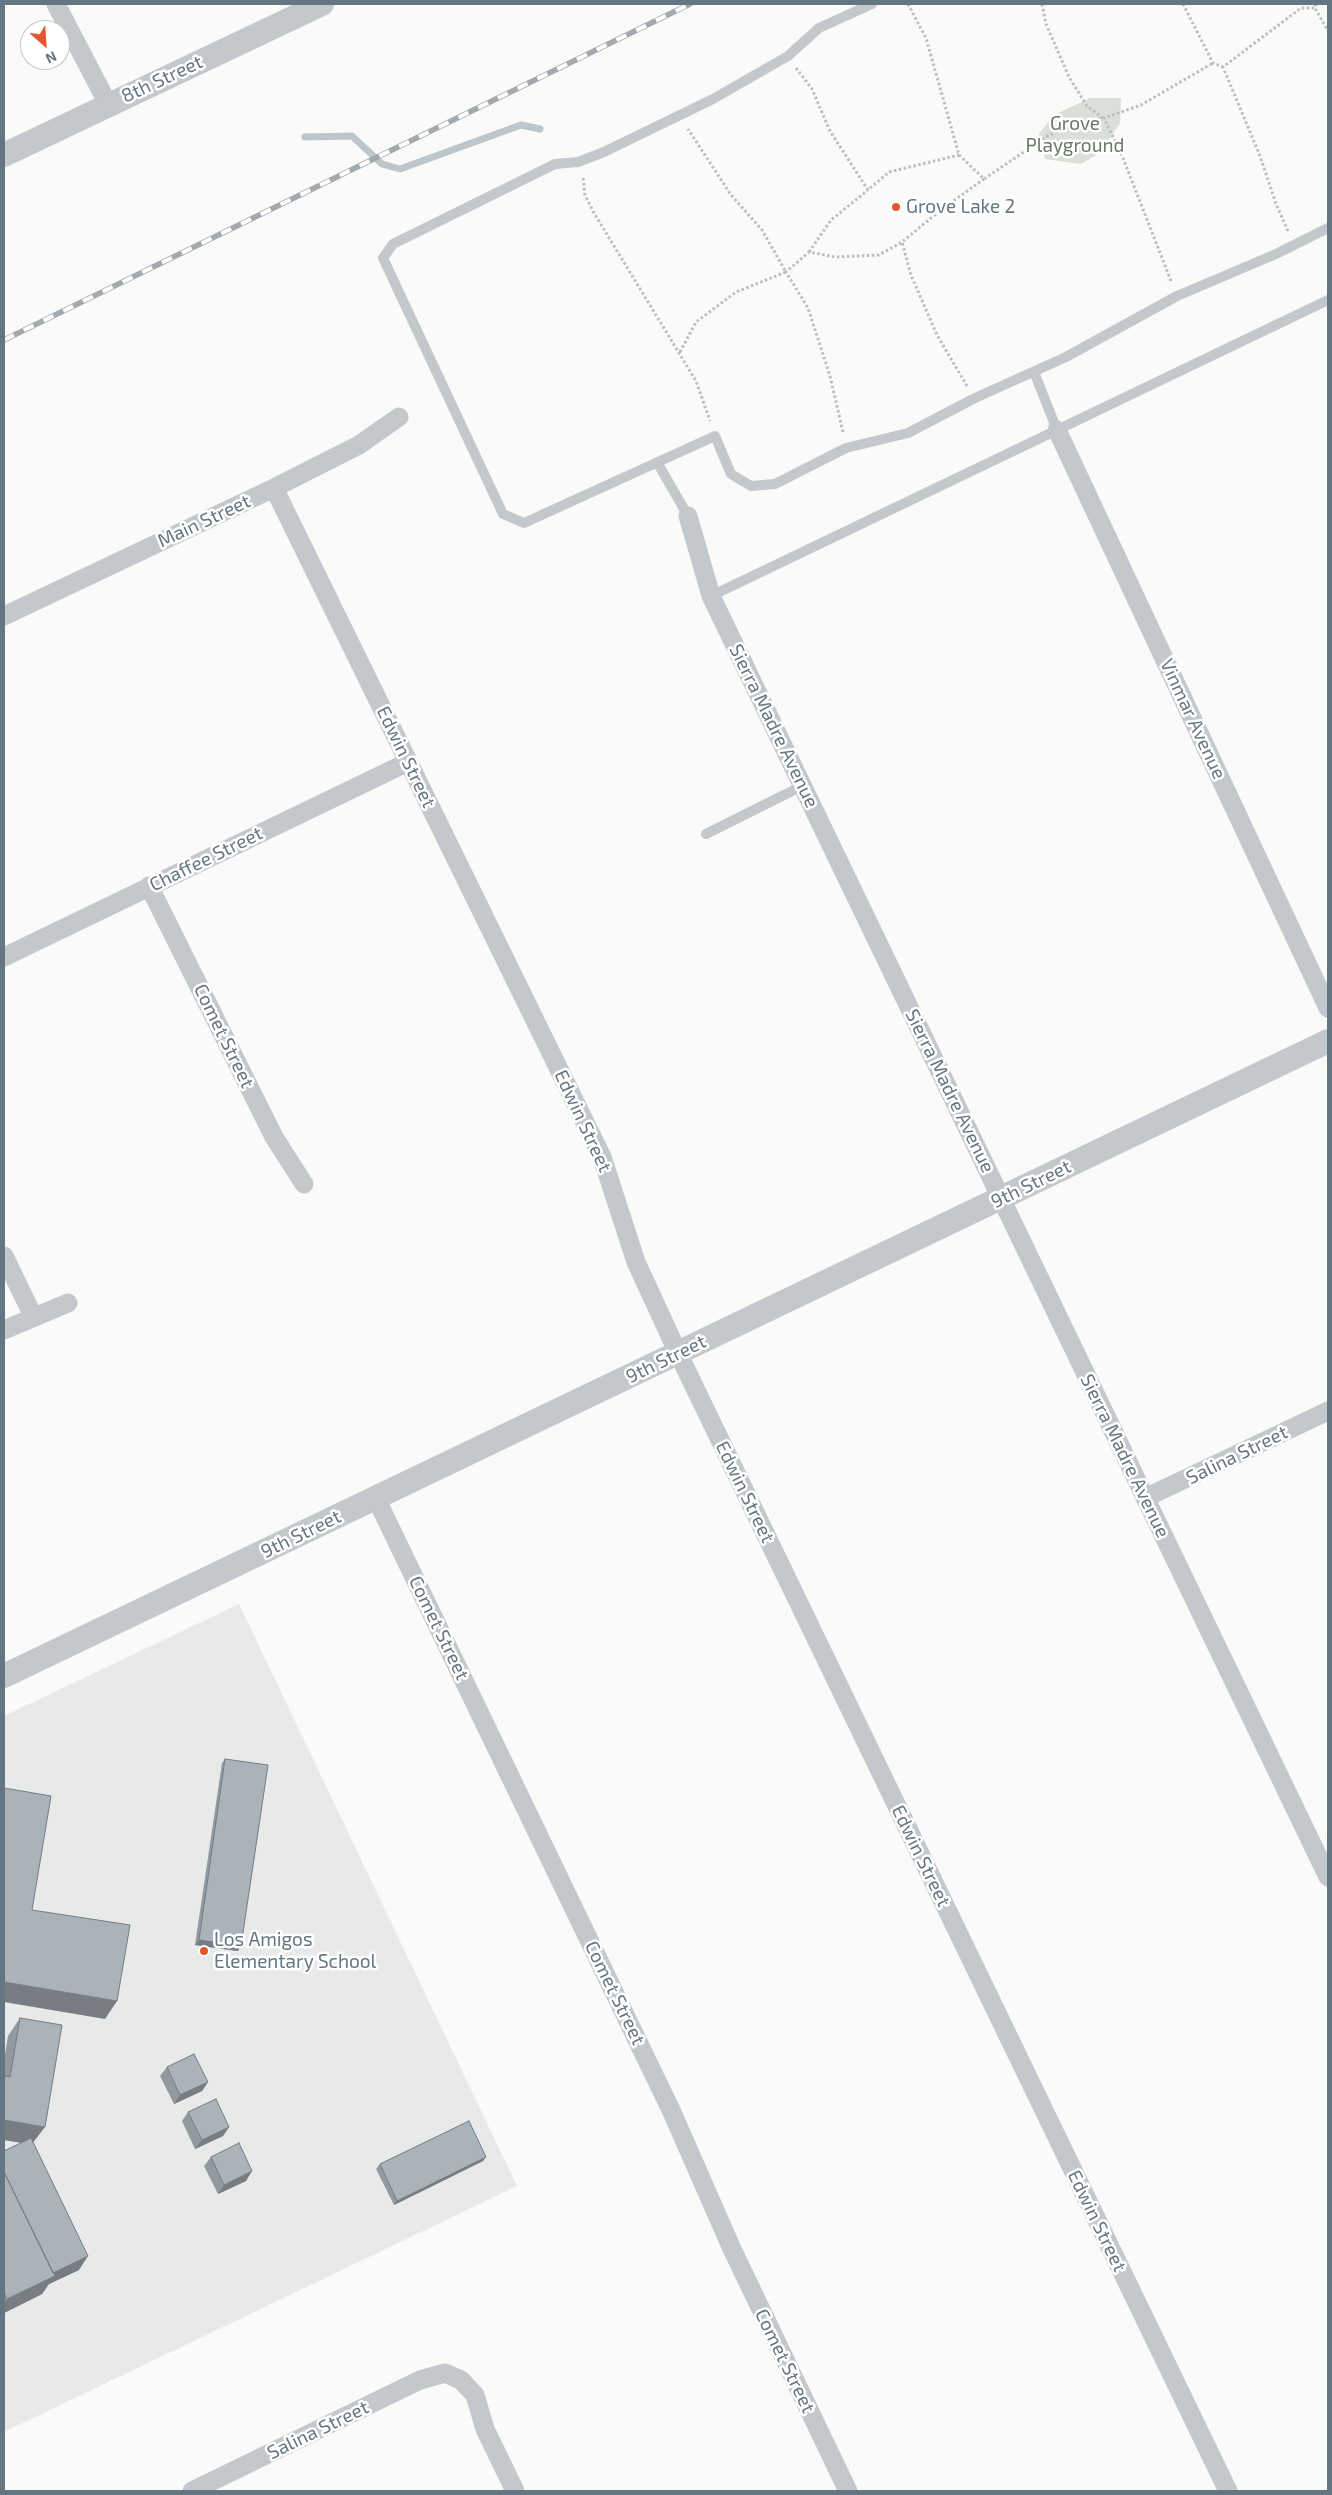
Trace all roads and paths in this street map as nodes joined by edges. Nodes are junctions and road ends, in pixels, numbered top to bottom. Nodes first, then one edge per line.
1 (56, 4) edge
2 (322, 4) edge
3 (872, 4) edge
4 (908, 4) edge
5 (1042, 4) edge
6 (1183, 4) edge
7 (1301, 6) edge
8 (1315, 6) edge
9 (1328, 30) edge
10 (788, 56) junction
11 (1213, 63) junction
12 (1223, 67) junction
13 (108, 104) junction
14 (680, 115) junction
15 (1104, 118) junction
16 (4, 155) edge
17 (959, 155) junction
18 (578, 162) junction
19 (984, 179) junction
20 (868, 190) junction
21 (1328, 228) edge
22 (902, 242) junction
23 (1294, 245) junction
24 (809, 252) junction
25 (786, 272) junction
26 (1177, 296) junction
27 (1328, 300) edge
28 (680, 352) junction
29 (1034, 372) junction
30 (975, 398) junction
31 (399, 417) dead end
32 (1057, 430) junction
33 (715, 436) junction
34 (846, 448) junction
35 (657, 462) junction
36 (274, 488) junction
37 (688, 516) joint
38 (710, 596) junction
39 (4, 616) edge
40 (408, 762) junction
41 (802, 786) junction
42 (706, 834) dead end
43 (149, 886) junction
44 (4, 957) edge
45 (1328, 1008) edge
46 (1328, 1041) edge
47 (304, 1184) dead end
48 (1001, 1198) junction
49 (4, 1256) edge
50 (68, 1303) dead end
51 (33, 1316) junction
52 (4, 1330) edge
53 (678, 1353) junction
54 (1328, 1411) edge
55 (376, 1498) junction
56 (1145, 1498) junction
57 (4, 1676) edge
58 (1328, 1877) edge
59 (203, 2489) edge
60 (515, 2491) edge
61 (848, 2491) edge
62 (1228, 2491) edge

1 - 13 street
2 - 13 street, 8th Street
3 - 10 lane
4 - 17 path
5 - 15 path
6 - 11 path
7 - 8 path
7 - 12 path
8 - 9 path
10 - 14 lane
10 - 20 path
11 - 12 path
11 - 15 path
12 - 23 path
13 - 16 street, 8th Street
14 - 18 lane
14 - 25 path
15 - 19 path
15 - 26 path
17 - 19 path
17 - 20 path
18 - 28 path
18 - 35 lane
19 - 22 path
20 - 24 path
21 - 23 lane
22 - 24 path
22 - 30 path
23 - 26 lane
24 - 25 path
25 - 28 path
25 - 34 path
26 - 29 lane
27 - 32 lane
28 - 33 path
29 - 30 lane
29 - 32 lane
30 - 34 lane
31 - 36 street, Main Street
32 - 38 lane
32 - 45 street, Vinmar Avenue
33 - 34 lane
33 - 35 lane
35 - 37 lane
36 - 39 street, Main Street
36 - 40 street, Edwin Street
37 - 38 street, Sierra Madre Avenue
38 - 41 street, Sierra Madre Avenue
40 - 43 street, Chaffee Street
40 - 53 street, Edwin Street
41 - 42 lane
41 - 48 street, Sierra Madre Avenue
43 - 44 street, Chaffee Street
43 - 47 street, Comet Street
46 - 48 street, 9th Street
48 - 53 street, 9th Street
48 - 56 street, Sierra Madre Avenue
49 - 51 street
50 - 51 street
51 - 52 street
53 - 55 street, 9th Street
53 - 62 street, Edwin Street
54 - 56 street, Salina Street
55 - 57 street, 9th Street
55 - 61 street, Comet Street
56 - 58 street, Sierra Madre Avenue
59 - 60 street, Salina Street

